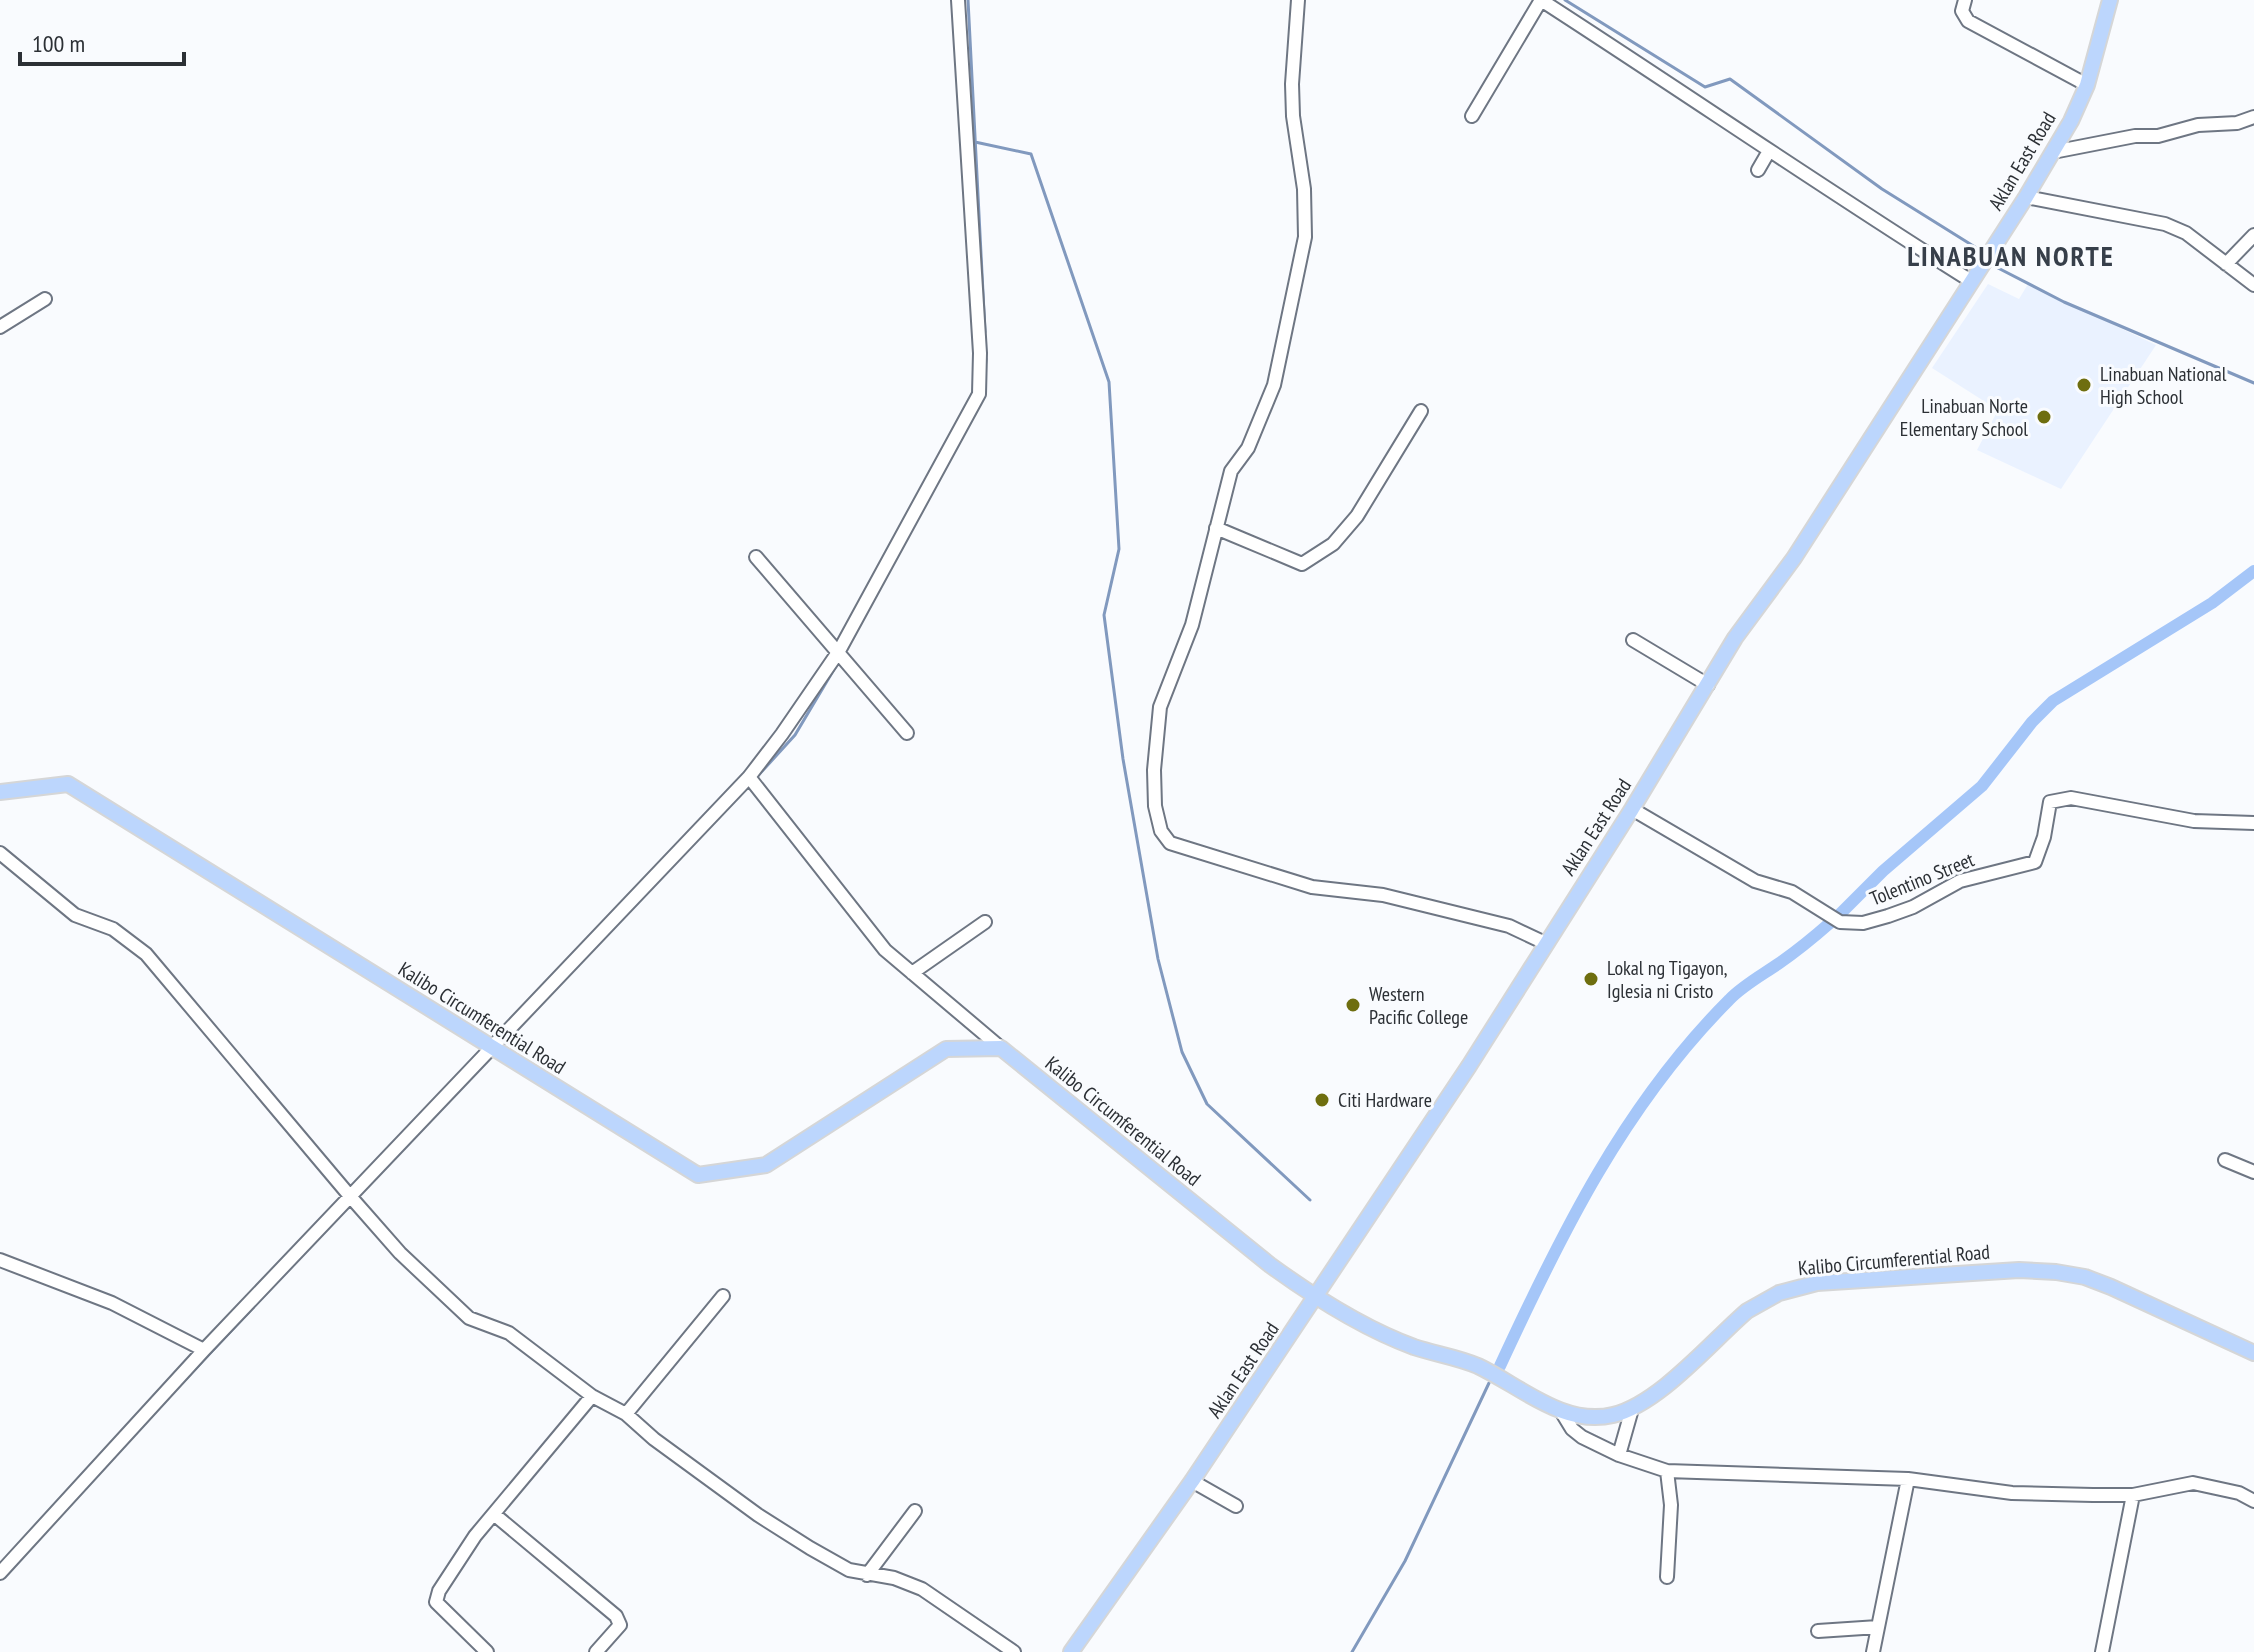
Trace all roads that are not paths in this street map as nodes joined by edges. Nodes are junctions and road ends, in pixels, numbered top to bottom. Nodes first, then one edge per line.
1 (958, 0) edge
2 (1298, 0) edge
3 (1541, 0) edge
4 (1965, 0) edge
5 (2110, 0) edge
6 (2087, 85) junction
7 (1472, 116) dead end
8 (2254, 117) edge
9 (1769, 151) junction
10 (2053, 152) junction
11 (1758, 170) dead end
12 (2026, 197) junction
13 (2254, 235) edge
14 (2226, 264) junction
15 (1971, 281) junction
16 (2253, 283) edge
17 (45, 299) dead end
18 (0, 327) edge
19 (1421, 411) dead end
20 (1216, 528) junction
21 (756, 557) dead end
22 (1633, 640) dead end
23 (839, 651) junction
24 (1708, 685) junction
25 (907, 733) dead end
26 (749, 777) junction
27 (0, 792) edge
28 (1632, 809) junction
29 (2254, 823) edge
30 (0, 853) edge
31 (985, 922) dead end
32 (1545, 943) junction
33 (912, 973) junction
34 (491, 1048) junction
35 (1001, 1048) junction
36 (2225, 1160) dead end
37 (2254, 1172) edge
38 (349, 1195) junction
39 (0, 1260) edge
40 (723, 1296) dead end
41 (1316, 1298) junction
42 (204, 1350) junction
43 (2254, 1353) edge
44 (592, 1396) junction
45 (1632, 1409) junction
46 (1561, 1411) junction
47 (626, 1414) junction
48 (1619, 1455) junction
49 (1667, 1471) junction
50 (1908, 1479) junction
51 (1192, 1481) junction
52 (2133, 1495) junction
53 (2254, 1501) edge
54 (1236, 1506) dead end
55 (915, 1511) dead end
56 (495, 1515) junction
57 (0, 1573) edge
58 (867, 1575) junction
59 (1667, 1577) dead end
60 (1878, 1627) junction
61 (1818, 1631) dead end
62 (487, 1652) edge
63 (596, 1652) edge
64 (1014, 1652) edge
65 (1071, 1652) edge
66 (1873, 1652) edge
67 (2102, 1652) edge

1 - 23 street
2 - 20 street
3 - 7 street
3 - 9 street
4 - 6 street
5 - 6 main road, Aklan East Road
6 - 10 main road, Aklan East Road
8 - 10 street
9 - 11 street
9 - 15 street
10 - 12 main road, Aklan East Road
12 - 14 street
12 - 15 main road, Aklan East Road
13 - 14 street
14 - 16 street
15 - 24 main road, Aklan East Road
17 - 18 street
19 - 20 street
20 - 32 street
21 - 23 street
22 - 24 street
23 - 25 street
23 - 26 street
24 - 28 main road, Aklan East Road
26 - 33 street
26 - 34 street
27 - 34 main road, Kalibo Circumferential Road
28 - 29 street, Tolentino Street
28 - 32 main road, Aklan East Road
30 - 38 street
31 - 33 street
32 - 41 main road, Aklan East Road
33 - 35 street
34 - 35 main road, Kalibo Circumferential Road
34 - 38 street
35 - 41 main road, Kalibo Circumferential Road
36 - 37 street
38 - 42 street
38 - 44 street
39 - 42 street
40 - 47 street
41 - 46 main road, Kalibo Circumferential Road
41 - 51 main road, Aklan East Road
42 - 57 street
43 - 45 main road, Kalibo Circumferential Road
44 - 47 street
44 - 56 street
45 - 46 main road, Kalibo Circumferential Road
45 - 48 street
46 - 48 street
47 - 58 street
48 - 49 street
49 - 50 street
49 - 59 street
50 - 52 street
50 - 60 street
51 - 54 street
51 - 65 main road, Aklan East Road
52 - 53 street
52 - 67 street
55 - 58 street
56 - 62 street
56 - 63 street
58 - 64 street
60 - 61 street
60 - 66 street

